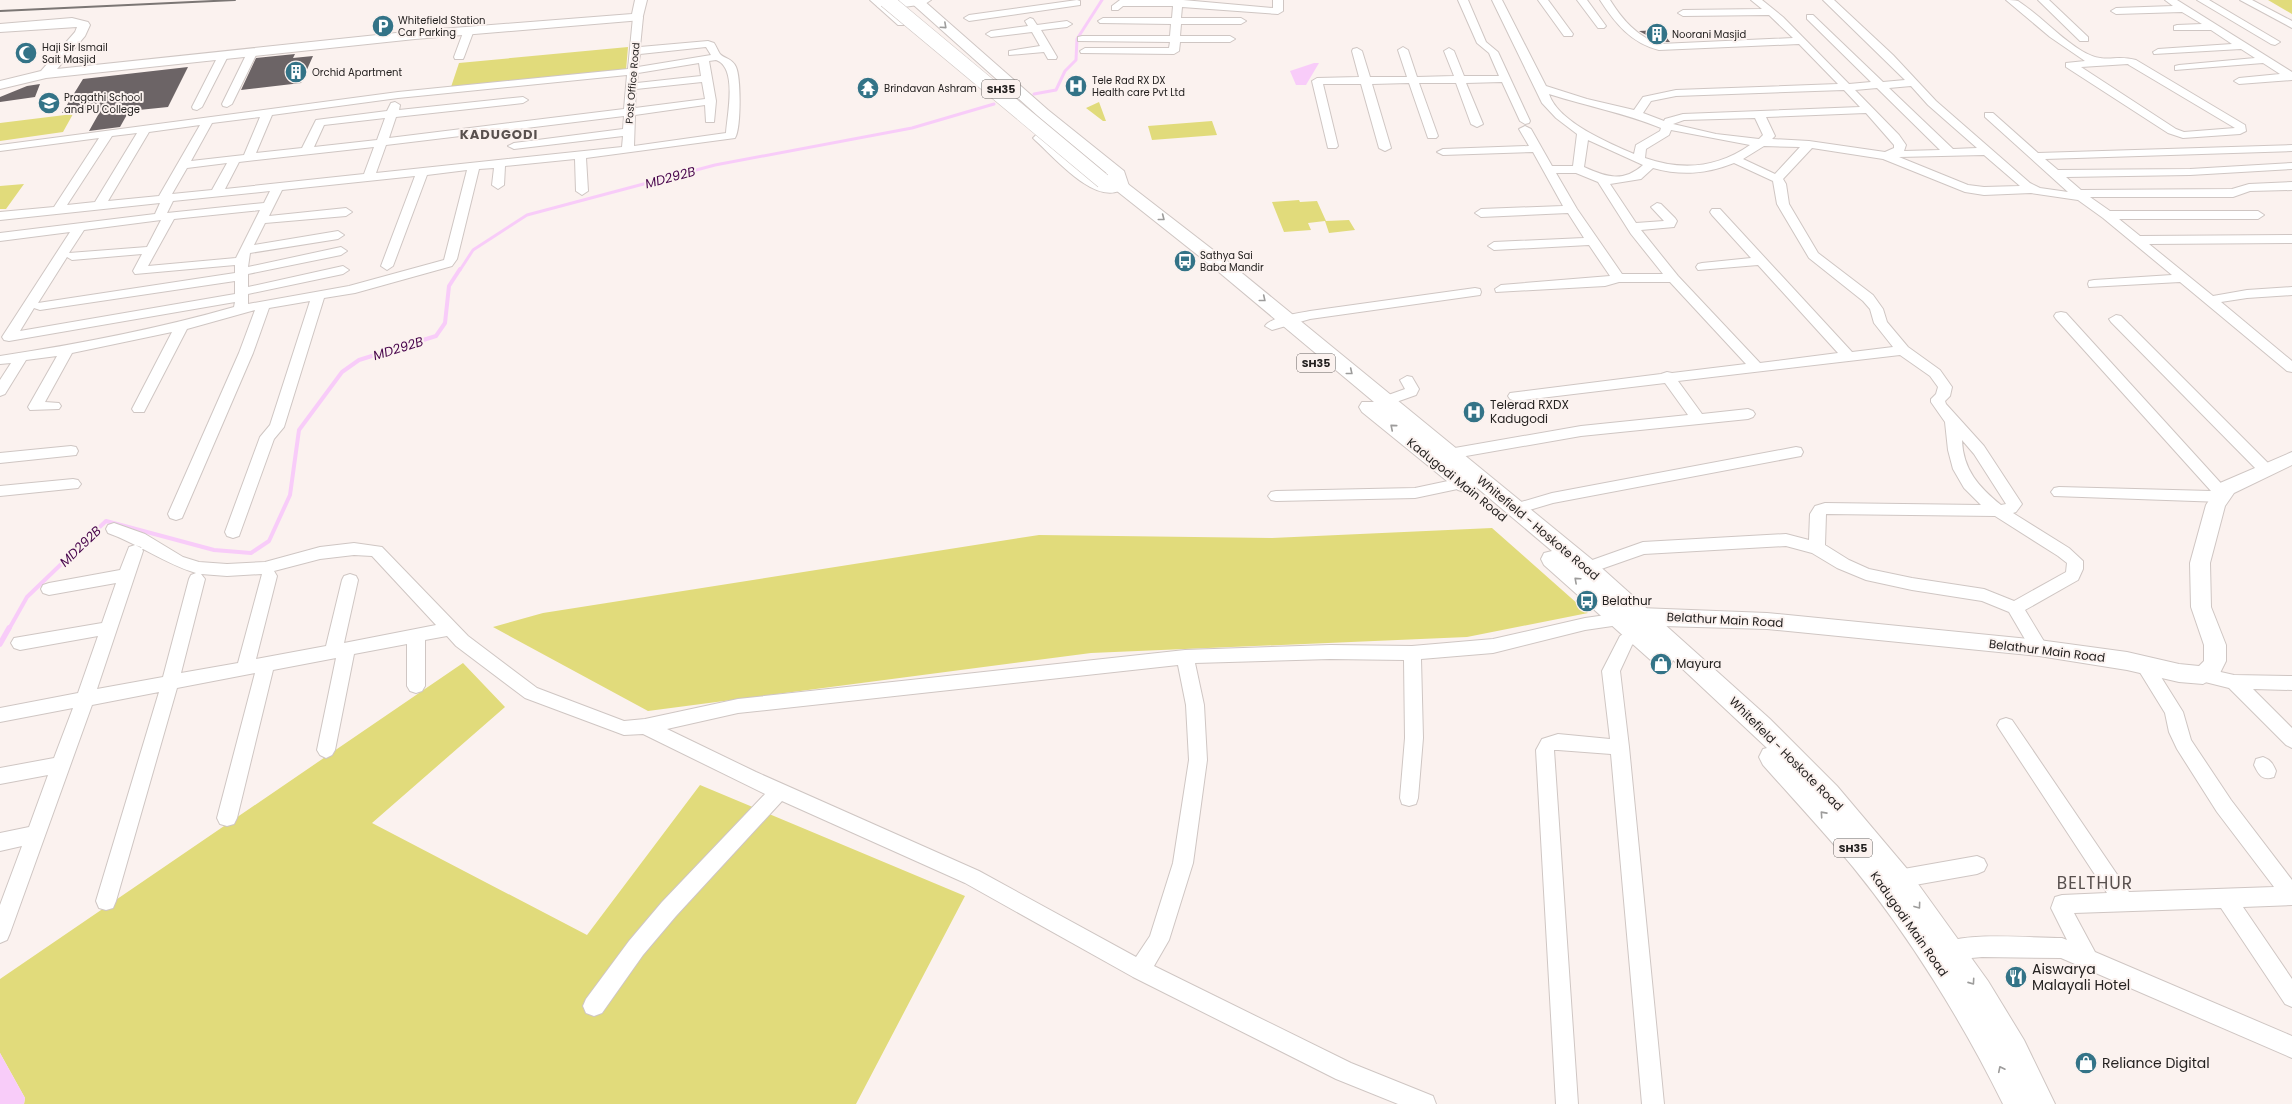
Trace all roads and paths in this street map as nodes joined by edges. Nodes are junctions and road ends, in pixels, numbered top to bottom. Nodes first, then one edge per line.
1 (641, 0) edge
2 (919, 0) edge
3 (1018, 0) edge
4 (1278, 0) edge
5 (1463, 0) edge
6 (1497, 0) edge
7 (1543, 0) edge
8 (1582, 0) edge
9 (1605, 0) edge
10 (1756, 0) edge
11 (1828, 0) edge
12 (2011, 0) edge
13 (2043, 0) edge
14 (2170, 0) edge
15 (2202, 0) edge
16 (2245, 0) edge
17 (885, 1) edge
18 (1178, 1) edge
19 (1077, 2) dead end
20 (1114, 8) dead end
21 (1023, 9) junction
22 (2183, 9) junction
23 (2116, 11) dead end
24 (1770, 12) junction
25 (638, 17) junction
26 (1810, 17) dead end
27 (969, 18) dead end
28 (1103, 21) dead end
29 (1241, 21) dead end
30 (1177, 22) junction
31 (1067, 24) dead end
32 (1690, 24) dead end
33 (2244, 25) junction
34 (2292, 25) edge
35 (1601, 26) dead end
36 (2211, 27) junction
37 (0, 28) edge
38 (1034, 28) junction
39 (2177, 28) dead end
40 (468, 30) junction
41 (991, 34) dead end
42 (1568, 34) dead end
43 (1082, 39) dead end
44 (1230, 39) dead end
45 (2084, 39) dead end
46 (1175, 40) junction
47 (1800, 41) junction
48 (2275, 42) dead end
49 (2241, 46) junction
50 (1403, 50) dead end
51 (1085, 51) dead end
52 (1357, 51) dead end
53 (1449, 51) dead end
54 (2158, 52) dead end
55 (252, 53) junction
56 (714, 53) junction
57 (635, 54) junction
58 (1013, 54) dead end
59 (224, 56) junction
60 (459, 57) dead end
61 (703, 59) junction
62 (2099, 63) junction
63 (2270, 63) junction
64 (2179, 68) dead end
65 (634, 71) junction
66 (2292, 73) edge
67 (46, 74) junction
68 (707, 78) junction
69 (1460, 79) junction
70 (1506, 79) junction
71 (1366, 80) junction
72 (1413, 80) junction
73 (2239, 81) dead end
74 (526, 82) junction
75 (1912, 82) junction
76 (0, 85) edge
77 (1879, 85) junction
78 (1846, 87) junction
79 (630, 88) junction
80 (1542, 88) junction
81 (398, 95) junction
82 (523, 100) junction
83 (712, 101) junction
84 (227, 104) dead end
85 (326, 104) junction
86 (197, 107) dead end
87 (1868, 110) junction
88 (267, 113) junction
89 (628, 113) junction
90 (392, 114) junction
91 (1637, 114) junction
92 (1758, 114) junction
93 (1989, 115) dead end
94 (710, 120) dead end
95 (207, 122) junction
96 (320, 122) junction
97 (1477, 124) dead end
98 (1670, 125) junction
99 (518, 127) junction
100 (144, 130) junction
101 (628, 132) junction
102 (1583, 133) junction
103 (108, 135) junction
104 (1432, 136) dead end
105 (382, 142) junction
106 (1761, 143) junction
107 (1809, 144) junction
108 (514, 146) junction
109 (1332, 146) dead end
110 (0, 148) edge
111 (1385, 148) dead end
112 (2292, 148) edge
113 (1536, 149) junction
114 (628, 150) junction
115 (306, 151) junction
116 (1987, 151) junction
117 (1443, 152) dead end
118 (1950, 153) junction
119 (580, 154) junction
120 (1890, 155) junction
121 (2037, 156) junction
122 (248, 158) junction
123 (236, 159) junction
124 (1639, 160) junction
125 (1736, 160) junction
126 (506, 162) junction
127 (182, 165) junction
128 (1650, 165) junction
129 (474, 166) junction
130 (2292, 166) edge
131 (1578, 169) junction
132 (1547, 170) junction
133 (422, 172) junction
134 (2056, 174) junction
135 (369, 177) junction
136 (1777, 179) junction
137 (1602, 180) junction
138 (1111, 183) junction
139 (498, 185) dead end
140 (2292, 186) edge
141 (278, 187) junction
142 (2031, 189) junction
143 (582, 191) dead end
144 (216, 194) junction
145 (2080, 195) junction
146 (165, 199) junction
147 (99, 206) junction
148 (268, 206) junction
149 (1657, 207) dead end
150 (1571, 209) junction
151 (58, 210) junction
152 (346, 212) dead end
153 (1716, 212) dead end
154 (1481, 213) dead end
155 (2107, 215) junction
156 (2258, 215) dead end
157 (0, 216) edge
158 (165, 216) junction
159 (261, 220) junction
160 (1633, 227) junction
161 (79, 228) junction
162 (338, 235) dead end
163 (0, 237) edge
164 (2292, 239) edge
165 (2137, 240) junction
166 (1593, 241) junction
167 (1494, 246) dead end
168 (341, 251) dead end
169 (148, 255) junction
170 (72, 256) dead end
171 (1762, 261) junction
172 (242, 265) junction
173 (82, 266) dead end
174 (387, 266) dead end
175 (1702, 267) dead end
176 (343, 270) dead end
177 (1618, 278) junction
178 (1672, 278) junction
179 (2183, 278) junction
180 (2094, 284) dead end
181 (1501, 289) dead end
182 (2292, 290) edge
183 (1475, 292) dead end
184 (318, 297) junction
185 (241, 299) junction
186 (2211, 300) junction
187 (40, 306) dead end
188 (264, 306) junction
189 (2061, 316) dead end
190 (2116, 319) dead end
191 (1280, 323) junction
192 (182, 326) junction
193 (67, 350) junction
194 (1903, 350) junction
195 (1848, 356) junction
196 (21, 357) junction
197 (0, 360) edge
198 (1756, 367) junction
199 (2292, 368) edge
200 (1667, 376) junction
201 (1407, 380) dead end
202 (0, 391) edge
203 (1515, 396) dead end
204 (1385, 401) junction
205 (54, 406) dead end
206 (139, 409) dead end
207 (1748, 414) dead end
208 (1698, 419) junction
209 (1952, 420) junction
210 (71, 451) dead end
211 (1796, 452) dead end
212 (1449, 454) junction
213 (0, 458) edge
214 (2292, 458) edge
215 (2265, 469) junction
216 (1462, 483) junction
217 (73, 484) dead end
218 (0, 491) edge
219 (2060, 492) dead end
220 (1276, 496) dead end
221 (2222, 496) junction
222 (1516, 509) junction
223 (1998, 511) junction
224 (176, 514) dead end
225 (114, 529) dead end
226 (233, 532) dead end
227 (1817, 548) junction
228 (135, 551) dead end
229 (1587, 568) junction
230 (127, 575) junction
231 (269, 576) dead end
232 (197, 579) dead end
233 (350, 580) dead end
234 (50, 589) dead end
235 (2015, 608) junction
236 (1632, 622) junction
237 (109, 628) junction
238 (450, 629) junction
239 (416, 635) junction
240 (20, 642) dead end
241 (2039, 648) junction
242 (339, 650) junction
243 (1412, 653) junction
244 (1185, 657) junction
245 (266, 664) junction
246 (2145, 666) junction
247 (245, 668) junction
248 (2202, 675) junction
249 (2234, 682) junction
250 (170, 683) junction
251 (2292, 683) edge
252 (416, 686) dead end
253 (85, 699) junction
254 (0, 715) edge
255 (2006, 725) dead end
256 (645, 726) junction
257 (2292, 740) edge
258 (1620, 747) junction
259 (326, 750) dead end
260 (61, 765) junction
261 (0, 776) edge
262 (779, 791) junction
263 (1409, 798) dead end
264 (227, 818) dead end
265 (36, 834) junction
266 (0, 842) edge
267 (1977, 865) dead end
268 (1898, 879) junction
269 (2292, 896) edge
270 (2226, 898) junction
271 (106, 901) dead end
272 (2124, 902) junction
273 (0, 933) edge
274 (1950, 950) junction
275 (2087, 958) junction
276 (1140, 970) junction
277 (2292, 997) edge
278 (594, 1006) dead end
279 (2292, 1047) edge
280 (1425, 1104) edge
281 (1567, 1104) edge
282 (1652, 1104) edge
283 (2019, 1104) edge
284 (2040, 1104) edge

1 - 25 street
2 - 17 street
2 -> 138 main road
3 - 21 street
4 - 18 street
5 - 70 street
6 - 80 street
7 - 42 street
8 - 35 street
9 - 47 street
10 - 24 street
11 - 75 street
12 - 62 street
13 - 45 street
14 - 22 street
15 - 33 street
16 - 34 street
17 - 138 main road
18 - 20 street
18 - 30 street
19 - 21 street
21 - 27 street
21 - 38 street
22 - 23 street
22 - 36 street
24 - 32 street
24 - 47 street
25 - 40 street
25 - 57 street, Post Office Road
26 - 77 street
28 - 30 street
29 - 30 street
30 - 46 street
31 - 38 street
33 - 36 street
33 - 48 street
36 - 39 street
36 - 49 street
37 - 67 street
38 - 41 street
38 - 58 street
40 - 55 street
40 - 60 street
43 - 46 street
44 - 46 street
46 - 51 street
47 - 78 street
49 - 54 street
49 - 63 street
50 - 72 street
52 - 71 street
53 - 69 street
55 - 59 street
55 - 84 street
56 - 57 street
56 - 61 street
56 - 114 street
57 - 65 street, Post Office Road
59 - 67 street
59 - 86 street
61 - 65 street
61 - 68 street
62 - 62 street
63 - 64 street
63 - 66 street
65 - 74 street
65 - 79 street, Post Office Road
66 - 73 street
67 - 76 street
68 - 79 street
68 - 83 street
69 - 70 street
69 - 72 street
69 - 97 street
70 - 113 street
71 - 72 street
71 - 109 street
71 - 111 street
72 - 104 street
74 - 81 street
74 - 82 street
75 - 77 street
75 - 116 street
77 - 78 street
77 - 118 street
78 - 87 street
78 - 91 street
79 - 89 street, Post Office Road
80 - 91 street
80 - 102 street
81 - 85 street
81 - 90 street
82 - 90 street
82 - 99 street
83 - 89 street
83 - 94 street
85 - 88 street
85 - 96 street
87 - 92 street
87 - 120 street
88 - 95 street
88 - 122 street
89 - 99 street
89 - 101 street, Post Office Road
90 - 96 street
90 - 105 street
91 - 98 street
92 - 98 street
92 - 106 street
93 - 121 street
95 - 100 street
95 - 127 street
96 - 115 street
98 - 106 street
98 - 124 street
99 - 105 street
99 - 108 street
100 - 103 street
100 - 147 street
101 - 108 street
101 - 114 street, Post Office Road
102 - 124 street
102 - 131 street
103 - 110 street
103 - 151 street
105 - 115 street
105 - 135 street
106 - 107 street
106 - 125 street
107 - 120 street
107 - 136 street
108 - 126 street
112 - 121 street
113 - 117 street
113 - 132 street
114 - 119 street
115 - 122 street
116 - 118 street
116 - 142 street
118 - 120 street
119 - 126 street
119 - 143 street
120 - 142 street
121 - 134 street
122 - 123 street
123 - 127 street
123 - 144 street
124 - 128 street
125 - 128 street
125 - 136 street
126 - 129 street
126 - 139 street
127 - 146 street
128 - 137 street
129 - 133 street
129 - 184 street
130 - 134 street
131 - 132 street
131 - 137 street
132 - 150 street
133 - 135 street
133 - 174 street
134 - 145 street
135 - 141 street
136 - 194 street
137 - 160 street
138 - 191 main road, Whitefield - Hoskote Road / SH35
140 - 145 street
141 - 144 street
141 - 148 street
142 - 145 street
144 - 146 street
145 - 155 street
146 - 147 street
146 - 158 street
147 - 151 street
148 - 158 street
148 - 159 street
149 - 160 street
150 - 154 street
150 - 166 street
151 - 157 street
152 - 159 street
153 - 171 street
155 - 156 street
155 - 165 street
158 - 161 street
158 - 169 street
159 - 172 street
160 - 178 street
161 - 163 street
161 - 185 street
162 - 172 street
164 - 165 street
165 - 179 street
166 - 167 street
166 - 177 street
168 - 172 street
169 - 170 street
169 - 172 street
169 - 173 street
171 - 175 street
171 - 195 street
172 - 185 street
172 - 187 street
176 - 185 street
177 - 178 street
177 - 181 street
178 - 198 street
179 - 180 street
179 - 186 street
182 - 186 street
183 - 191 street
184 - 188 street
184 - 226 street
185 - 188 street
185 - 192 street
186 - 199 street
188 - 224 street
189 - 221 street
190 - 215 street
191 -> 204 main road, Whitefield - Hoskote Road / SH35
216 -> 191 main road, Kadugodi Main Road / SH35
192 - 193 street
192 - 206 street
193 - 196 street
193 - 205 street
194 - 195 street
194 - 209 street
195 - 198 street
196 - 197 street
196 - 202 street
198 - 200 street
200 - 203 street
200 - 208 street
201 - 204 street
204 - 212 main road, Whitefield - Hoskote Road / SH35
207 - 208 street
208 - 212 street
209 - 223 street
209 - 223 street
210 - 213 street
211 - 222 street
212 - 222 main road, Whitefield - Hoskote Road / SH35
214 - 215 street
215 - 221 street
216 - 220 street
236 -> 216 main road, Kadugodi Main Road / SH35
217 - 218 street
219 - 221 street
221 - 248 street
222 - 229 main road, Whitefield - Hoskote Road / SH35
223 - 227 street
223 - 235 street
225 - 238 street
227 - 229 street
227 - 235 street
228 - 230 street
229 - 236 main road, Whitefield - Hoskote Road / SH35
230 - 234 street
230 - 237 street
231 - 247 street
232 - 250 street
233 - 242 street
235 - 241 street
236 - 241 street, Belathur Main Road
236 - 243 street
236 - 258 street
236 - 268 main road, Whitefield - Hoskote Road / SH35
283 -> 236 main road, Kadugodi Main Road / SH35
237 - 240 street
237 - 253 street
238 - 239 street
238 - 256 street
239 - 242 street
239 - 252 street
241 - 246 street, Belathur Main Road
242 - 245 street
242 - 259 street
243 - 244 street
243 - 263 street
244 - 256 street
244 - 276 street
245 - 247 street
245 - 264 street
246 - 248 street, Belathur Main Road
246 - 269 street
247 - 250 street
248 - 249 street
249 - 251 street
249 - 257 street
250 - 253 street
250 - 271 street
253 - 254 street
253 - 260 street
255 - 272 street
256 - 262 street
258 - 281 street
258 - 282 street
260 - 261 street
260 - 265 street
262 - 276 street
262 - 278 street
265 - 266 street
265 - 273 street
267 - 268 street
268 -> 274 main road, Whitefield - Hoskote Road / SH35
269 - 270 street
270 - 272 street
270 - 277 street
272 - 275 street
274 - 275 street
274 -> 284 main road, Whitefield - Hoskote Road / SH35
275 - 279 street
276 - 280 street

